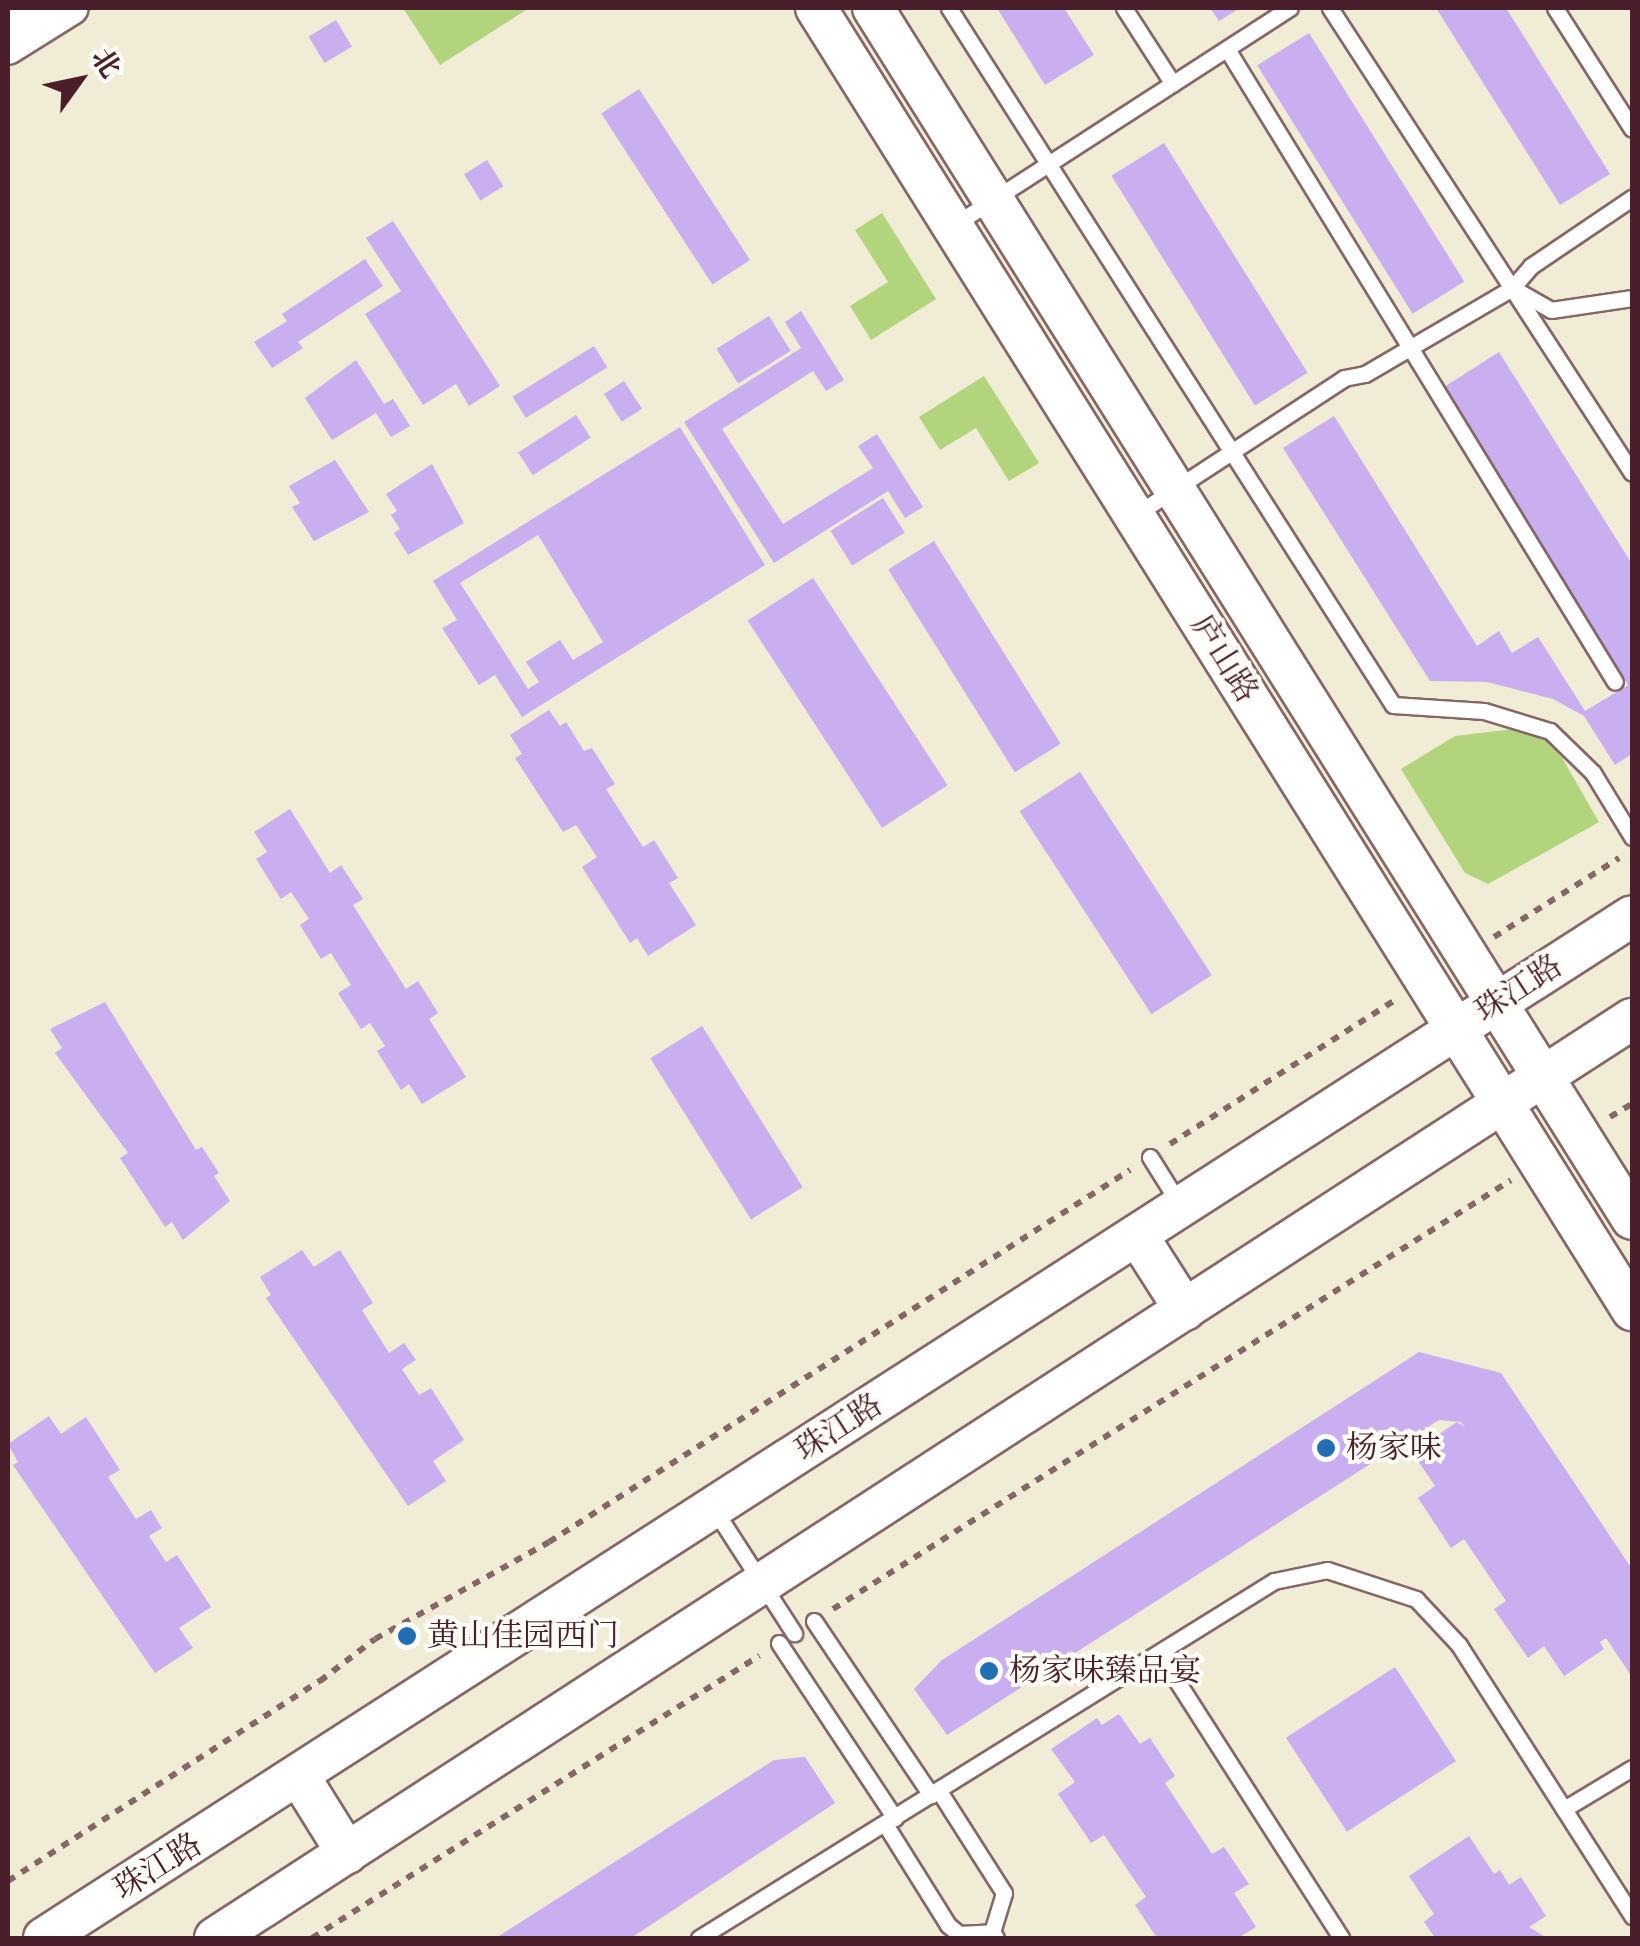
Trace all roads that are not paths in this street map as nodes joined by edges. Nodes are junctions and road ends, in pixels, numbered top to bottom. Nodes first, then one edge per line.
1 (28, 8) edge
2 (72, 8) edge
3 (816, 8) edge
4 (873, 8) edge
5 (949, 8) edge
6 (1124, 8) edge
7 (1290, 8) edge
8 (1330, 8) edge
9 (1555, 8) edge
10 (8, 21) edge
11 (8, 48) edge
12 (1226, 49) junction
13 (1173, 84) junction
14 (1632, 129) edge
15 (1047, 165) junction
16 (1632, 198) edge
17 (994, 199) junction
18 (954, 225) junction
19 (1512, 288) junction
20 (1632, 298) edge
21 (1415, 346) junction
22 (1232, 451) junction
23 (1632, 473) edge
24 (1177, 488) junction
25 (1134, 516) junction
26 (1615, 682) dead end
27 (1632, 837) edge
28 (1632, 916) edge
29 (1496, 1003) junction
30 (1632, 1019) edge
31 (1454, 1030) junction
32 (1542, 1076) junction
33 (1502, 1104) junction
34 (1150, 1158) road end
35 (1181, 1207) junction
36 (1632, 1220) edge
37 (1137, 1235) junction
38 (1185, 1310) junction
39 (1632, 1310) edge
40 (714, 1509) junction
41 (763, 1584) junction
42 (814, 1620) road end
43 (794, 1634) dead end
44 (779, 1643) road end
45 (1159, 1653) junction
46 (1632, 1768) edge
47 (299, 1776) junction
48 (935, 1793) junction
49 (1564, 1809) junction
50 (890, 1821) junction
51 (347, 1853) junction
52 (1632, 1878) edge
53 (1616, 1889) junction
54 (1632, 1916) edge
55 (723, 1924) junction
56 (994, 1936) edge
57 (44, 1938) edge
58 (217, 1938) edge
59 (699, 1938) edge
60 (732, 1938) edge
61 (1341, 1938) edge

1 - 10 street
2 - 11 street
3 - 18 street, 庐山路
4 - 17 street, 庐山路
5 - 15 lane
6 - 13 lane
7 - 12 lane
8 - 19 lane
9 - 14 lane
12 - 13 lane
12 - 21 lane
13 - 15 lane
15 - 17 lane
15 - 22 lane
16 - 19 lane
17 - 18 lane
17 - 24 street, 庐山路
18 - 25 street, 庐山路
19 - 20 lane
19 - 21 lane
19 - 23 lane
21 - 22 lane
21 - 26 lane
22 - 24 lane
22 - 27 lane
24 - 25 lane
24 - 29 street, 庐山路
25 - 31 street, 庐山路
28 - 29 street, 珠江路
29 - 31 street, 珠江路
29 - 32 street, 庐山路
30 - 32 street
31 - 33 street, 庐山路
31 - 35 street, 珠江路
32 - 33 street
32 - 36 street, 庐山路
33 - 38 street
33 - 39 street, 庐山路
34 - 35 lane
35 - 37 street, 珠江路
37 - 38 street
37 - 40 street, 珠江路
38 - 41 street
40 - 41 lane
40 - 47 street, 珠江路
41 - 43 lane
41 - 51 street
42 - 48 lane
44 - 50 lane
45 - 48 lane
45 - 49 lane
45 - 61 lane
46 - 49 lane
47 - 51 street
47 - 57 street, 珠江路
48 - 50 lane
48 - 56 lane
49 - 53 lane
50 - 55 lane
50 - 56 lane
51 - 58 street
52 - 53 lane
53 - 54 lane
55 - 59 lane
55 - 60 lane

